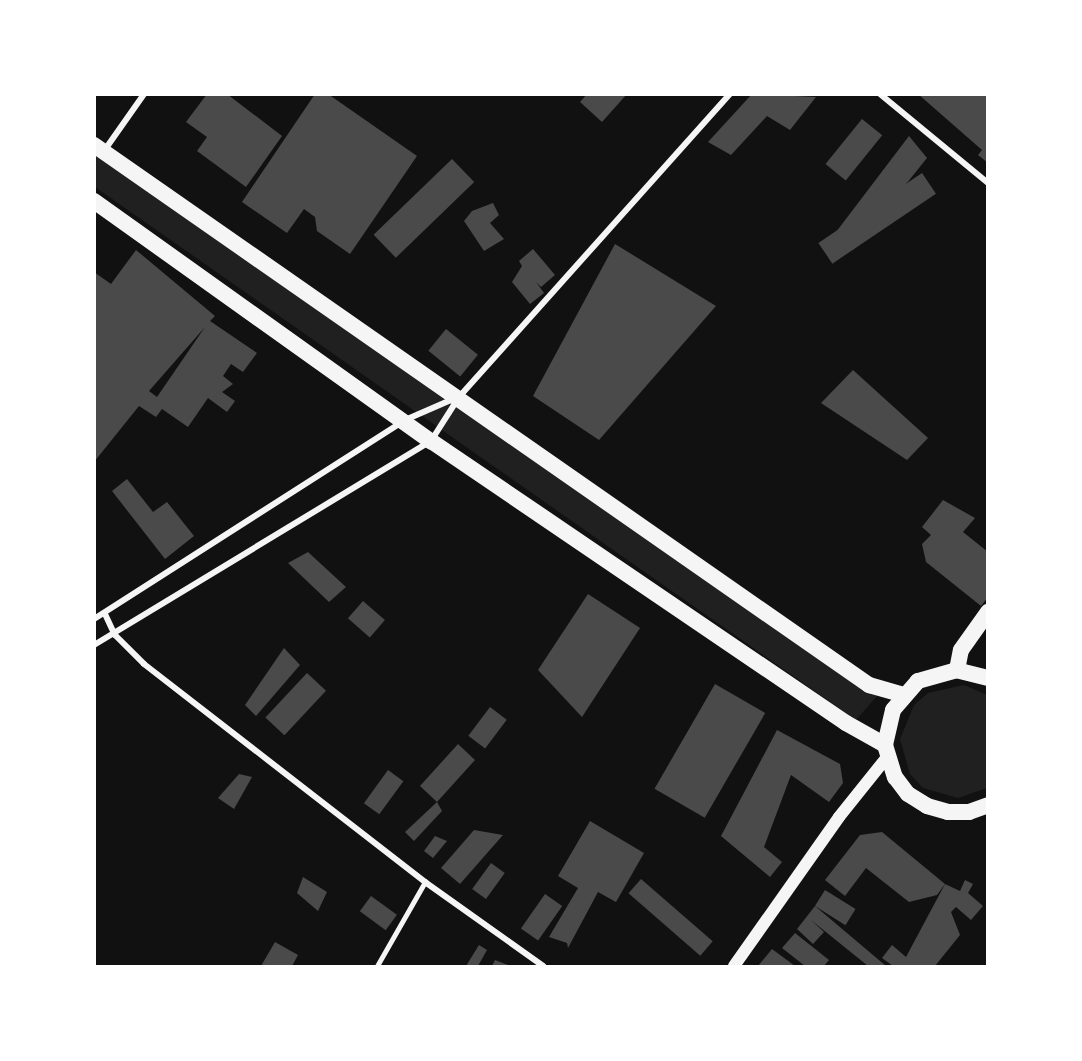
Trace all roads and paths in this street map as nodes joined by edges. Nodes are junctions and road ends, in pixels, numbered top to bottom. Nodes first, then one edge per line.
1 (144, 94) edge
2 (730, 94) edge
3 (880, 94) edge
4 (99, 148) edge
5 (987, 183) edge
6 (94, 201) edge
7 (459, 397) junction
8 (405, 420) junction
9 (431, 441) junction
10 (987, 612) edge
11 (105, 614) junction
12 (94, 619) edge
13 (115, 635) junction
14 (94, 645) edge
15 (957, 670) junction
16 (987, 678) edge
17 (903, 695) junction
18 (886, 751) junction
19 (987, 805) edge
20 (425, 882) junction
21 (377, 966) edge
22 (543, 966) edge
23 (734, 966) edge

1 - 4 street
2 - 7 street
3 - 5 street
4 - 7 highway
6 - 8 highway
7 - 8 street
7 - 9 street
7 - 17 highway
8 - 9 highway
8 - 11 street
9 - 13 street
9 - 18 highway
10 - 15 highway
11 - 12 street
11 - 13 street
13 - 14 street
13 - 20 street
15 - 16 highway
15 - 17 highway
17 - 18 highway
18 - 19 highway
18 - 23 main road
20 - 21 lane
20 - 22 street

